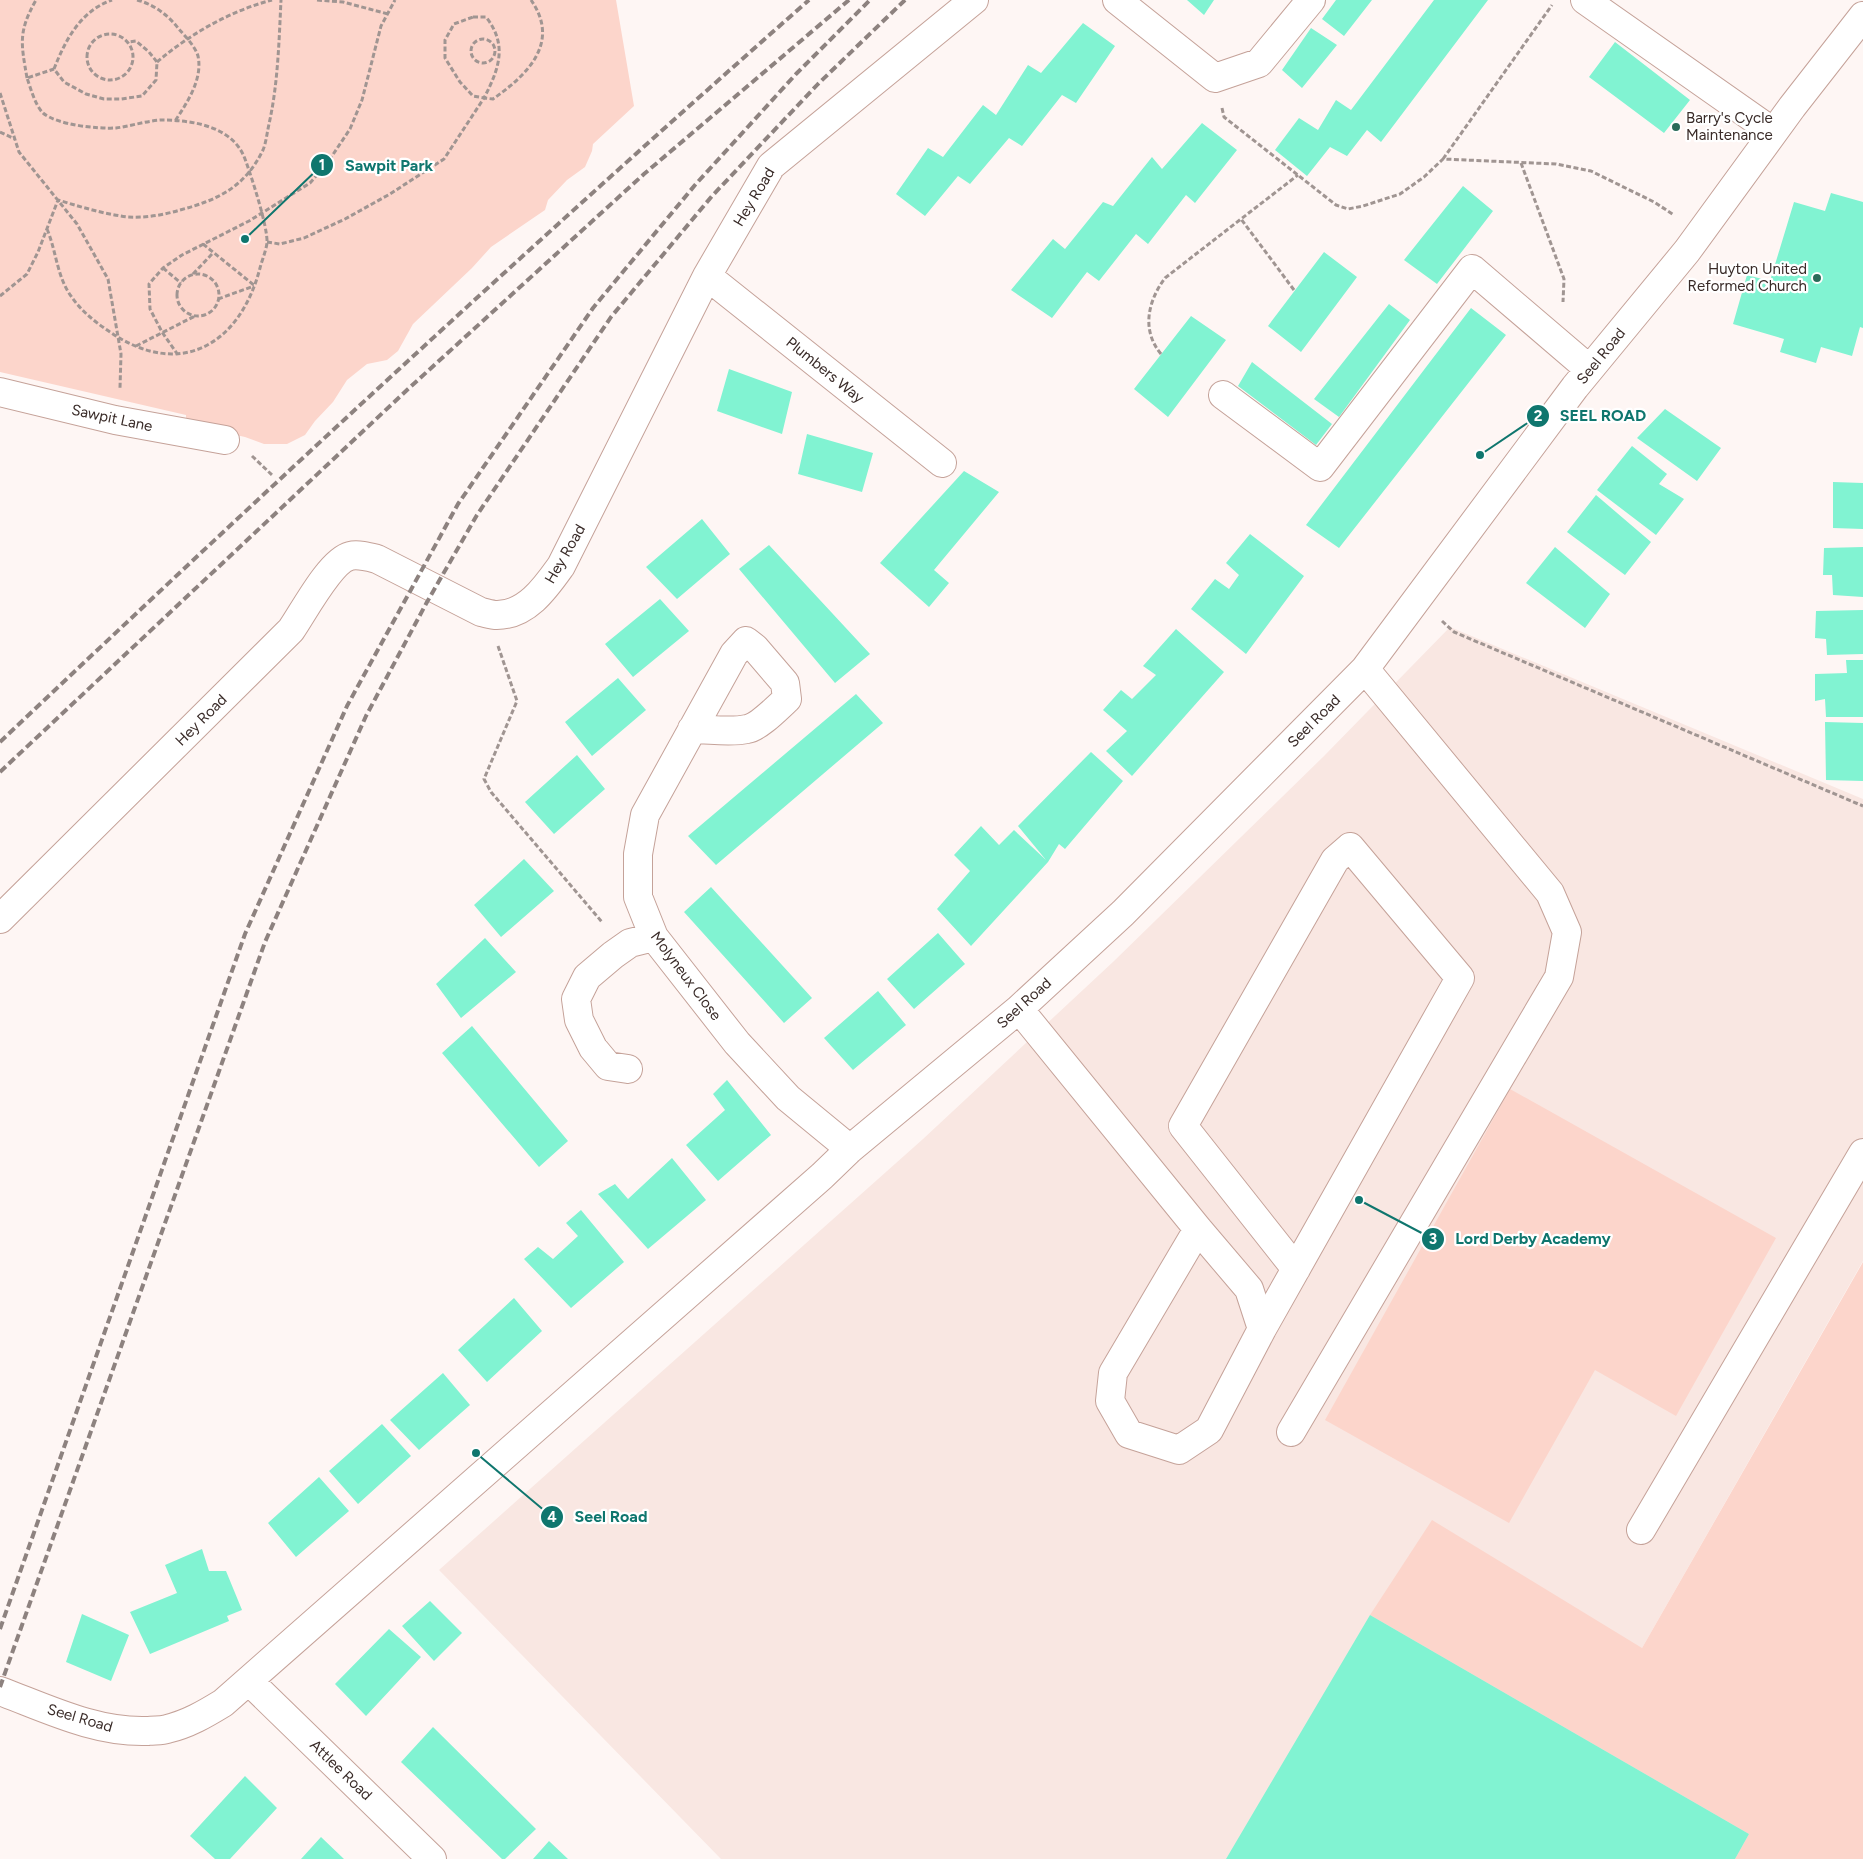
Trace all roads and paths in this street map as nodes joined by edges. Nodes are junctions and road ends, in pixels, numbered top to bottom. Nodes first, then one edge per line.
1 (36, 0) edge
2 (112, 0) edge
3 (137, 0) edge
4 (272, 0) edge
5 (282, 0) edge
6 (317, 0) edge
7 (395, 0) edge
8 (531, 0) edge
9 (974, 0) edge
10 (1117, 0) edge
11 (1311, 0) edge
12 (1556, 0) edge
13 (1585, 0) edge
14 (388, 14) junction
15 (1859, 28) edge
16 (188, 40) junction
17 (128, 42) junction
18 (497, 54) junction
19 (157, 62) junction
20 (54, 70) junction
21 (27, 78) junction
22 (1215, 78) junction
23 (0, 93) edge
24 (484, 98) junction
25 (175, 121) junction
26 (0, 132) edge
27 (1773, 132) junction
28 (15, 140) junction
29 (1443, 159) junction
30 (1521, 163) junction
31 (249, 173) junction
32 (1298, 175) junction
33 (58, 200) junction
34 (1241, 219) junction
35 (47, 229) junction
36 (1700, 232) junction
37 (267, 242) junction
38 (203, 244) junction
39 (213, 253) junction
40 (163, 268) junction
41 (192, 275) junction
42 (707, 276) junction
43 (181, 283) junction
44 (255, 286) junction
45 (1294, 290) dead end
46 (0, 296) edge
47 (218, 300) junction
48 (195, 316) junction
49 (162, 332) junction
50 (1549, 334) junction
51 (118, 338) junction
52 (134, 346) junction
53 (1161, 354) dead end
54 (179, 355) junction
55 (1590, 369) junction
56 (0, 392) edge
57 (1223, 394) dead end
58 (115, 420) junction
59 (224, 440) dead end
60 (942, 464) dead end
61 (1417, 599) junction
62 (497, 615) junction
63 (1365, 669) junction
64 (692, 729) junction
65 (1863, 806) edge
66 (0, 919) edge
67 (654, 938) junction
68 (624, 948) junction
69 (1019, 1009) junction
70 (628, 1069) dead end
71 (850, 1149) junction
72 (1863, 1153) edge
73 (1198, 1229) junction
74 (1296, 1269) junction
75 (1262, 1329) junction
76 (1291, 1432) dead end
77 (1641, 1530) dead end
78 (250, 1681) junction
79 (0, 1691) edge
80 (432, 1859) edge

1 - 21 path
2 - 20 path
3 - 16 path
4 - 16 path
5 - 31 path
6 - 14 path
7 - 14 path
8 - 24 path
9 - 42 street, Hey Road
10 - 22 street
11 - 22 street
12 - 29 path
13 - 27 street
14 - 38 path
15 - 27 street, Seel Road
16 - 19 path
16 - 25 path
17 - 17 path
17 - 19 path
18 - 18 path
18 - 24 path
18 - 24 path
19 - 20 path
20 - 21 path
21 - 25 path
22 - 32 path
23 - 28 path
24 - 37 path
25 - 31 path
26 - 28 path
27 - 36 street, Seel Road
28 - 33 path
29 - 30 path
29 - 32 path
30 - 36 path
30 - 50 path
31 - 33 path
31 - 37 path
32 - 34 path
33 - 35 path
33 - 51 path
34 - 45 path
34 - 53 path
35 - 46 path
35 - 51 path
36 - 55 street, Seel Road
37 - 44 path
38 - 39 path
38 - 40 path
39 - 41 path
39 - 44 path
40 - 43 path
40 - 49 path
41 - 43 path
41 - 47 path
42 - 60 street, Plumbers Way
42 - 62 street, Hey Road
43 - 48 path
44 - 47 path
44 - 54 path
47 - 48 path
48 - 49 path
49 - 52 path
49 - 54 path
50 - 55 street
50 - 57 street
51 - 52 path
51 - 58 path
52 - 54 path
55 - 61 street, Seel Road
56 - 58 street, Sawpit Lane
58 - 59 street, Sawpit Lane
61 - 63 street, Seel Road
61 - 65 path
62 - 66 street, Hey Road
62 - 68 path
63 - 69 street, Seel Road
63 - 76 street
64 - 64 street, Molyneux Close
64 - 67 street, Molyneux Close
67 - 68 street
67 - 71 street, Molyneux Close
68 - 70 street
69 - 71 street, Seel Road
69 - 73 street
71 - 78 street, Seel Road
72 - 77 street
73 - 75 street
73 - 75 street
74 - 74 street
74 - 75 street
78 - 79 street, Seel Road
78 - 80 street, Attlee Road

